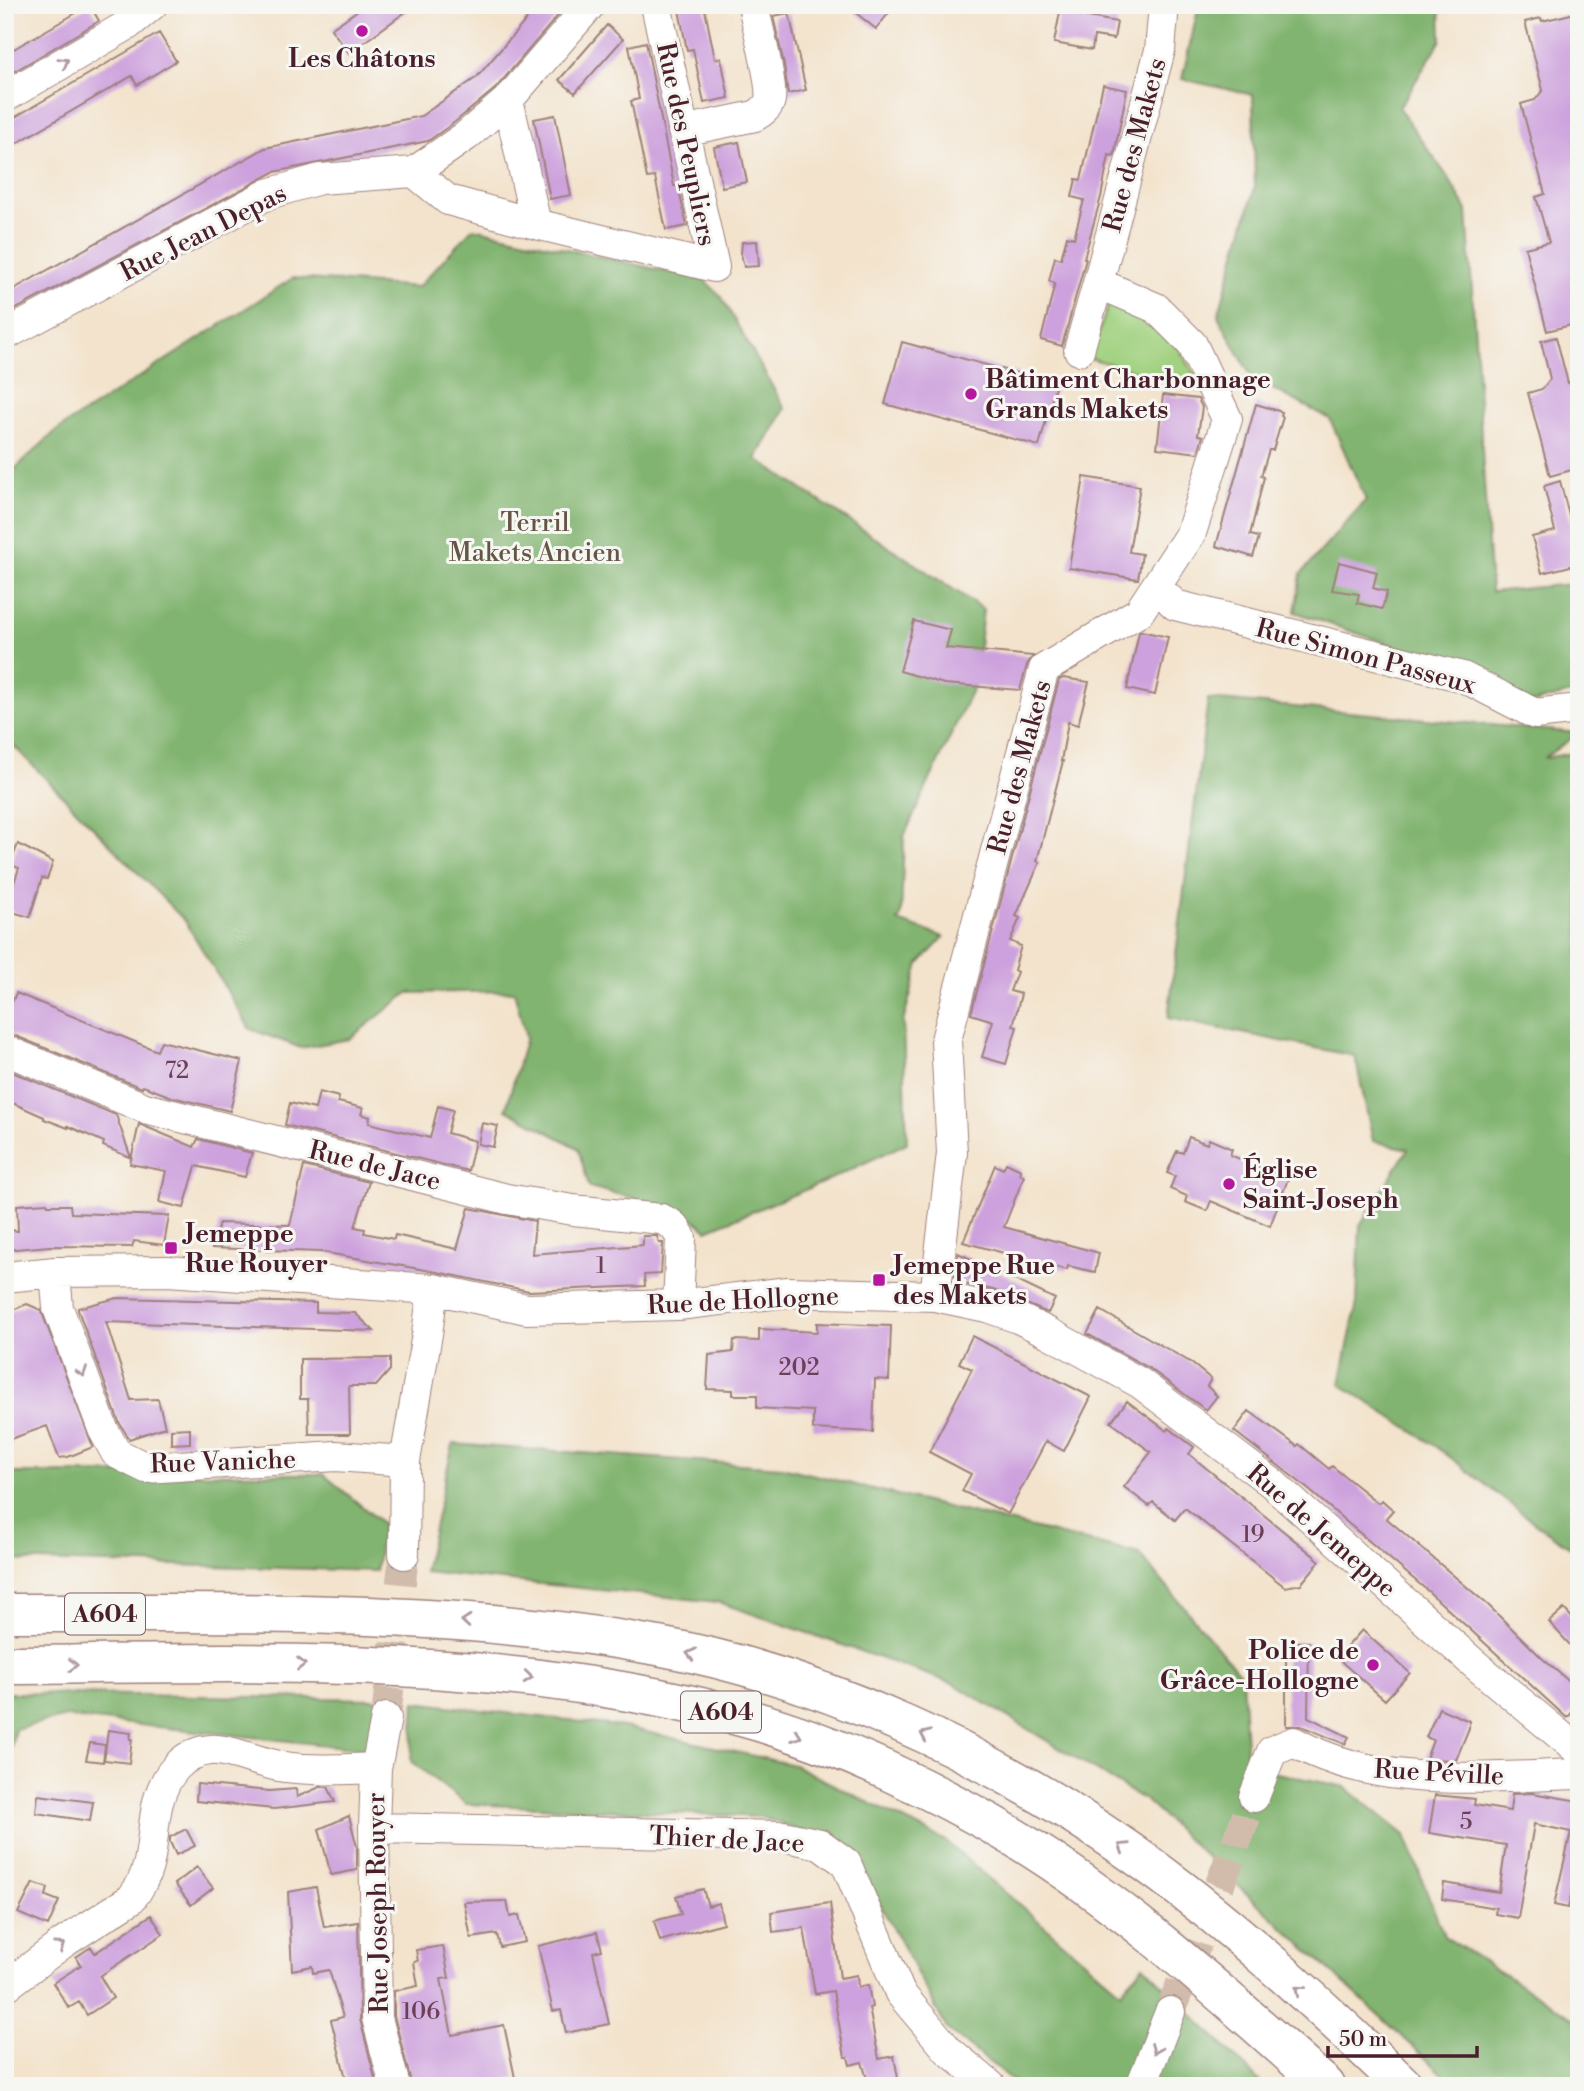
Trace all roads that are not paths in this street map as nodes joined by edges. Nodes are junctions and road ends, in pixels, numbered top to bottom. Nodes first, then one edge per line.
1 (590, 5) edge
2 (656, 5) edge
3 (753, 5) edge
4 (1164, 5) edge
5 (140, 15) edge
6 (5, 97) edge
7 (508, 100) junction
8 (683, 131) junction
9 (414, 172) junction
10 (536, 224) junction
11 (1098, 283) junction
12 (5, 335) edge
13 (1079, 350) dead end
14 (1157, 587) junction
15 (1579, 709) edge
16 (5, 1050) edge
17 (55, 1272) junction
18 (5, 1277) edge
19 (433, 1289) junction
20 (935, 1296) junction
21 (678, 1305) junction
22 (1049, 1333) joint
23 (405, 1461) junction
24 (404, 1554) tunnel mouth
25 (5, 1592) edge
26 (204, 1613) junction
27 (5, 1614) edge
28 (5, 1665) edge
29 (386, 1718) tunnel mouth
30 (1579, 1751) edge
31 (376, 1768) junction
32 (1579, 1774) edge
33 (1254, 1797) tunnel mouth
34 (374, 1828) junction
35 (5, 1987) edge
36 (1170, 2012) tunnel mouth
37 (395, 2086) edge
38 (991, 2086) edge
39 (1141, 2086) edge
40 (1326, 2086) edge
41 (1404, 2086) edge

1 - 7 street
2 - 8 street, Rue des Peupliers
3 - 8 street
4 - 11 street, Rue des Makets
6 -> 5 street
7 - 9 street
7 - 10 street
8 - 10 street, Rue des Peupliers
9 - 10 street
9 - 12 street, Rue Jean Depas
11 - 13 street, Rue des Makets
11 - 14 street, Rue des Makets
14 - 15 street, Rue Simon Passeux
14 - 20 street, Rue des Makets
16 - 21 street, Rue de Jace
17 - 18 street
17 - 19 street, Rue de Hollogne
17 -> 23 street, Rue Vaniche
19 - 21 street, Rue de Hollogne
19 - 23 street
20 - 21 street, Rue de Hollogne
20 - 22 street, Rue de Hollogne
22 - 30 street, Rue de Jemeppe
23 - 24 street
25 - 26 highway
26 - 27 highway, A604
41 -> 26 highway, A604
28 -> 40 highway, A604
29 - 31 street, Rue Joseph Rouyer
31 - 34 street, Rue Joseph Rouyer
35 -> 31 street
32 - 33 street, Rue Péville
34 - 37 street, Rue Joseph Rouyer
34 - 38 street, Thier de Jace
36 -> 39 street

